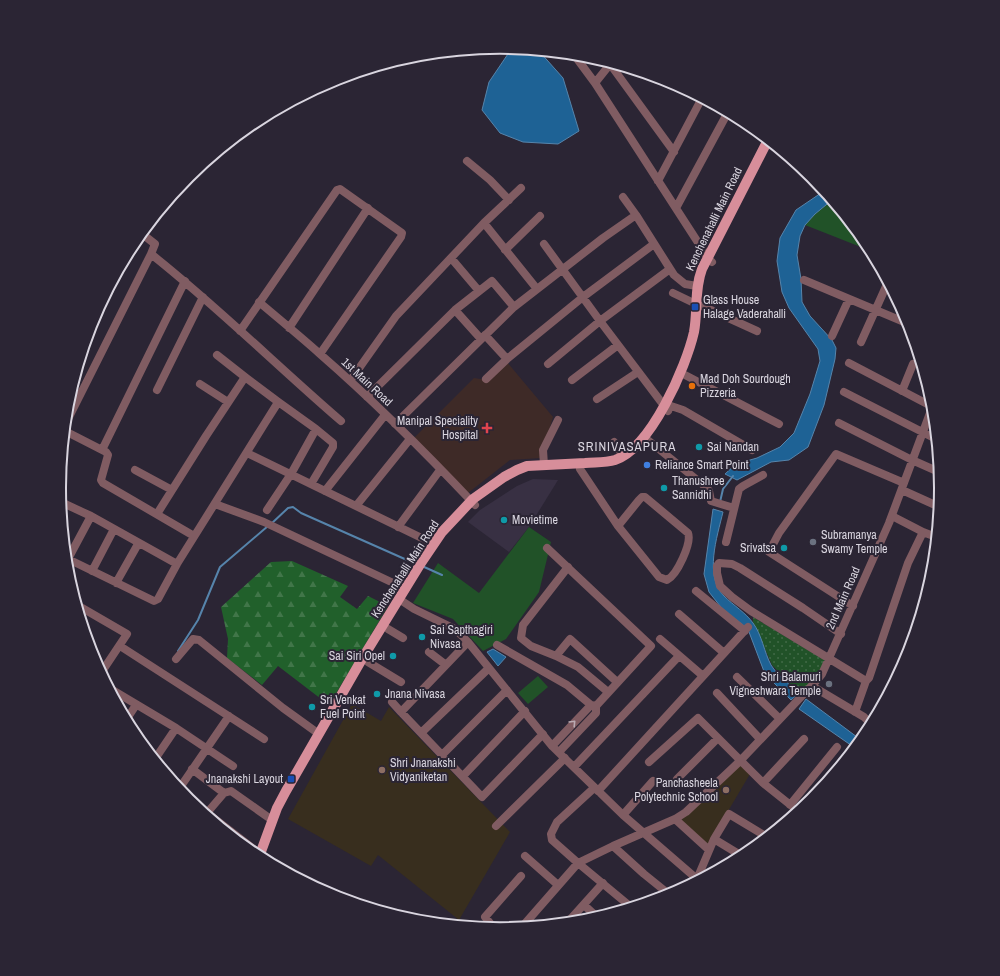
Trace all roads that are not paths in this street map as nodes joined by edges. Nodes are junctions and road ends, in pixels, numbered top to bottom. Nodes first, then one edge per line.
1 (579, 61) edge
2 (607, 68) edge
3 (615, 70) edge
4 (595, 83) junction
5 (699, 103) edge
6 (725, 117) edge
7 (765, 145) edge
8 (770, 149) edge
9 (674, 152) junction
10 (467, 161) dead end
11 (658, 181) junction
12 (521, 188) dead end
13 (623, 197) dead end
14 (509, 200) junction
15 (368, 208) junction
16 (676, 208) junction
17 (540, 216) dead end
18 (636, 216) junction
19 (484, 223) junction
20 (146, 238) edge
21 (544, 244) dead end
22 (654, 244) junction
23 (505, 250) junction
24 (151, 254) junction
25 (451, 258) junction
26 (710, 260) junction
27 (670, 269) junction
28 (562, 270) junction
29 (804, 280) dead end
30 (185, 281) junction
31 (697, 286) junction
32 (537, 289) junction
33 (885, 289) edge
34 (479, 291) junction
35 (673, 293) dead end
36 (203, 297) junction
37 (582, 297) junction
38 (849, 299) junction
39 (259, 302) junction
40 (699, 305) junction
41 (514, 307) junction
42 (455, 310) junction
43 (876, 310) junction
44 (900, 320) edge
45 (600, 321) junction
46 (289, 328) junction
47 (240, 331) junction
48 (757, 331) dead end
49 (832, 336) dead end
50 (483, 337) junction
51 (861, 342) dead end
52 (618, 345) junction
53 (320, 354) junction
54 (217, 355) dead end
55 (507, 359) junction
56 (849, 363) dead end
57 (548, 364) dead end
58 (913, 364) dead end
59 (638, 372) junction
60 (685, 375) junction
61 (245, 377) junction
62 (486, 379) dead end
63 (572, 380) dead end
64 (350, 381) junction
65 (200, 384) dead end
66 (157, 390) dead end
67 (902, 391) junction
68 (844, 392) dead end
69 (367, 397) junction
70 (597, 399) dead end
71 (277, 401) junction
72 (228, 402) junction
73 (926, 403) edge
74 (668, 408) junction
75 (73, 409) edge
76 (385, 415) junction
77 (928, 418) edge
78 (558, 420) dead end
79 (340, 421) dead end
80 (839, 423) dead end
81 (395, 424) junction
82 (779, 424) dead end
83 (316, 429) junction
84 (922, 432) junction
85 (70, 433) edge
86 (931, 436) edge
87 (410, 439) junction
88 (649, 441) junction
89 (614, 442) dead end
90 (102, 450) junction
91 (752, 450) dead end
92 (247, 453) junction
93 (623, 456) junction
94 (912, 460) junction
95 (544, 465) junction
96 (580, 469) junction
97 (933, 469) edge
98 (135, 470) dead end
99 (440, 470) junction
100 (291, 474) junction
101 (763, 475) dead end
102 (311, 484) junction
103 (903, 487) junction
104 (172, 490) junction
105 (325, 491) junction
106 (473, 503) junction
107 (215, 504) junction
108 (933, 504) dead end
109 (67, 505) edge
110 (356, 506) junction
111 (734, 508) junction
112 (267, 510) dead end
113 (157, 514) junction
114 (90, 516) junction
115 (892, 516) junction
116 (618, 526) junction
117 (398, 527) junction
118 (114, 529) junction
119 (923, 532) junction
120 (931, 535) edge
121 (194, 536) junction
122 (726, 542) dead end
123 (138, 544) junction
124 (434, 544) junction
125 (547, 548) dead end
126 (71, 552) edge
127 (72, 562) edge
128 (177, 564) junction
129 (568, 567) junction
130 (92, 571) junction
131 (116, 583) junction
132 (406, 588) junction
133 (696, 591) dead end
134 (402, 601) junction
135 (853, 606) junction
136 (84, 609) edge
137 (679, 614) dead end
138 (388, 629) junction
139 (840, 634) junction
140 (403, 638) dead end
141 (660, 639) dead end
142 (468, 642) junction
143 (498, 645) dead end
144 (120, 646) junction
145 (429, 652) dead end
146 (724, 653) junction
147 (556, 656) junction
148 (678, 656) junction
149 (829, 658) junction
150 (176, 659) dead end
151 (368, 662) junction
152 (446, 666) junction
153 (105, 667) edge
154 (489, 668) junction
155 (703, 676) junction
156 (737, 677) dead end
157 (866, 681) junction
158 (401, 682) dead end
159 (617, 682) junction
160 (812, 686) junction
161 (507, 690) junction
162 (608, 692) junction
163 (717, 693) dead end
164 (118, 694) edge
165 (392, 702) dead end
166 (136, 705) junction
167 (594, 705) junction
168 (525, 711) junction
169 (401, 712) junction
170 (855, 712) junction
171 (130, 714) edge
172 (229, 716) junction
173 (780, 719) junction
174 (866, 720) edge
175 (176, 728) junction
176 (421, 733) junction
177 (319, 734) junction
178 (544, 734) junction
179 (718, 738) junction
180 (264, 739) dead end
181 (760, 739) junction
182 (804, 739) dead end
183 (552, 746) junction
184 (837, 747) dead end
185 (206, 749) junction
186 (559, 752) junction
187 (158, 755) edge
188 (442, 755) junction
189 (565, 758) junction
190 (740, 761) junction
191 (649, 762) dead end
192 (233, 766) dead end
193 (574, 767) junction
194 (192, 769) junction
195 (463, 776) junction
196 (676, 779) dead end
197 (653, 781) dead end
198 (183, 783) edge
199 (763, 783) junction
200 (596, 789) junction
201 (224, 792) junction
202 (790, 806) junction
203 (793, 808) edge
204 (210, 810) edge
205 (623, 815) junction
206 (675, 819) junction
207 (272, 820) junction
208 (496, 826) dead end
209 (644, 833) junction
210 (762, 834) edge
211 (714, 839) junction
212 (613, 846) junction
213 (709, 850) junction
214 (263, 851) edge
215 (263, 852) edge
216 (736, 852) edge
217 (525, 856) dead end
218 (578, 862) junction
219 (700, 873) edge
220 (521, 876) dead end
221 (693, 876) edge
222 (603, 883) junction
223 (558, 885) junction
224 (664, 890) edge
225 (626, 903) edge
226 (584, 905) junction
227 (592, 912) edge
228 (574, 916) edge
229 (527, 921) edge
230 (489, 922) edge

1 - 4 street
2 - 4 street
3 - 9 street
4 - 11 street
5 - 9 street
6 - 16 street
7 - 26 main road, Kenchenahalli Main Road
8 - 26 main road, Kenchenahalli Main Road
9 - 11 street
10 - 14 street
11 - 16 street
12 - 14 street
13 - 18 street
14 - 19 street
15 - 39 street
15 - 46 street
15 - 53 street
16 - 26 street
17 - 23 street
18 - 22 street
18 - 28 street
19 - 23 street
19 - 25 street
20 - 24 street
21 - 28 street
22 - 27 street
22 - 37 street
23 - 32 street
24 - 30 street
24 - 75 street
25 - 34 street
25 - 64 street
26 - 31 main road, Kenchenahalli Main Road
26 - 40 main road, Kenchenahalli Main Road
27 - 31 street
27 - 45 street
28 - 32 street
28 - 37 street
29 - 38 street
30 - 36 street
30 - 90 street
31 - 40 main road, Kenchenahalli Main Road
32 - 41 street
33 - 43 street
34 - 41 street
34 - 42 street
35 - 40 street
36 - 47 street
36 - 66 street
37 - 45 street
37 - 55 street
38 - 43 street
38 - 49 street
39 - 46 street, 1st Main Road
39 - 47 street
40 - 48 street
40 - 60 main road, Kenchenahalli Main Road
40 - 74 main road, Kenchenahalli Main Road
41 - 50 street
42 - 50 street
42 - 69 street
43 - 44 street
43 - 51 street
45 - 52 street
45 - 57 street
46 - 53 street, 1st Main Road
47 - 79 street
50 - 55 street
50 - 81 street
52 - 59 street
52 - 63 street
53 - 64 street, 1st Main Road
54 - 61 street
55 - 62 street
56 - 67 street
58 - 67 street
59 - 70 street
59 - 74 street
60 - 74 main road, Kenchenahalli Main Road
60 - 82 street
61 - 71 street
61 - 72 street
64 - 69 street, 1st Main Road
65 - 72 street
67 - 73 street
68 - 84 street
69 - 76 street, 1st Main Road
71 - 83 street
71 - 92 street
72 - 104 street
74 - 88 main road, Kenchenahalli Main Road
74 - 91 street
74 - 93 main road, Kenchenahalli Main Road
76 - 81 street, 1st Main Road
76 - 105 street
77 - 84 street, 2nd Main Road
78 - 95 street
80 - 94 street
81 - 87 street, 1st Main Road
83 - 100 street
83 - 102 street
84 - 86 street
84 - 94 street, 2nd Main Road
85 - 90 street
87 - 99 street, 1st Main Road
87 - 110 street
88 - 96 main road, Kenchenahalli Main Road
88 - 111 street
89 - 93 street
90 - 113 street
92 - 100 street
92 - 107 street
93 - 95 main road, Kenchenahalli Main Road
94 - 97 street
94 - 103 street, 2nd Main Road
95 - 106 main road, Kenchenahalli Main Road
96 - 106 main road, Kenchenahalli Main Road
96 - 116 street
98 - 104 street
99 - 106 street, 1st Main Road
99 - 117 street
100 - 102 street
100 - 112 street
101 - 111 street
102 - 105 street
103 - 108 street
103 - 115 street, 2nd Main Road
103 - 135 street
104 - 113 street
105 - 110 street
106 - 124 main road, Kenchenahalli Main Road
106 - 134 main road, Kenchenahalli Main Road
107 - 121 street
107 - 132 street
109 - 114 street
110 - 117 street
111 - 122 street
113 - 121 street
114 - 118 street
114 - 126 street
115 - 119 street
115 - 135 street, 2nd Main Road
116 - 116 street
117 - 124 street
118 - 123 street
118 - 130 street
119 - 120 street
119 - 157 street
121 - 128 street
123 - 128 street
123 - 131 street
124 - 132 main road, Kenchenahalli Main Road
125 - 129 street
127 - 130 street
128 - 131 street
129 - 147 street
129 - 159 street
130 - 131 street
132 - 134 main road, Kenchenahalli Main Road
133 - 146 street
134 - 138 main road, Kenchenahalli Main Road
134 - 142 street
134 - 177 main road, Kenchenahalli Main Road
135 - 139 street, 2nd Main Road
136 - 144 street
137 - 146 street
138 - 140 street
138 - 151 main road, Kenchenahalli Main Road
139 - 149 street, 2nd Main Road
139 - 149 street
141 - 148 street
142 - 152 street
142 - 154 street
143 - 167 street
144 - 153 street
144 - 172 street
145 - 152 street
146 - 155 street
147 - 159 street
147 - 162 street
148 - 155 street
148 - 193 street
149 - 157 street
149 - 160 street, 2nd Main Road
150 - 177 street
151 - 158 street
151 - 215 main road, Kenchenahalli Main Road
152 - 169 street
154 - 161 street
154 - 176 street
155 - 200 street
156 - 173 street
157 - 170 street
159 - 162 street
160 - 170 street
160 - 173 street, 2nd Main Road
161 - 168 street
161 - 188 street
162 - 167 street
163 - 181 street
164 - 166 street
165 - 169 street
166 - 171 street
166 - 175 street
183 -> 167 street
167 - 186 street
168 - 178 street
168 - 195 street
169 - 176 street
170 - 174 street
172 - 180 street
172 - 185 street
173 - 181 street, 2nd Main Road
175 - 185 street
175 - 187 street
176 - 188 street
177 - 207 main road, Kenchenahalli Main Road
178 - 183 street
178 - 195 street
179 - 190 street
179 - 191 street
179 - 196 street
181 - 190 street, 2nd Main Road
182 - 199 street
183 - 186 street
184 - 202 street
185 - 192 street
185 - 194 street
186 - 189 street
188 - 195 street
189 - 193 street
189 - 208 street
190 - 199 street
190 - 206 street, 2nd Main Road
193 - 200 street
194 - 198 street
194 - 201 street
197 - 205 street
199 - 202 street
200 - 205 street
200 - 218 street
201 - 204 street
201 - 207 street
202 - 203 street
205 - 209 street
206 - 209 street, 2nd Main Road
206 - 213 street
207 - 214 main road, Kenchenahalli Main Road
209 - 212 street, 2nd Main Road
209 - 221 street
210 - 211 street
211 - 213 street
211 - 216 street
212 - 218 street, 2nd Main Road
212 - 224 street
213 - 219 street
217 - 223 street
218 - 222 street
218 - 223 street
220 - 230 street
222 - 225 street
222 - 226 street
223 - 229 street
226 - 227 street
226 - 228 street

